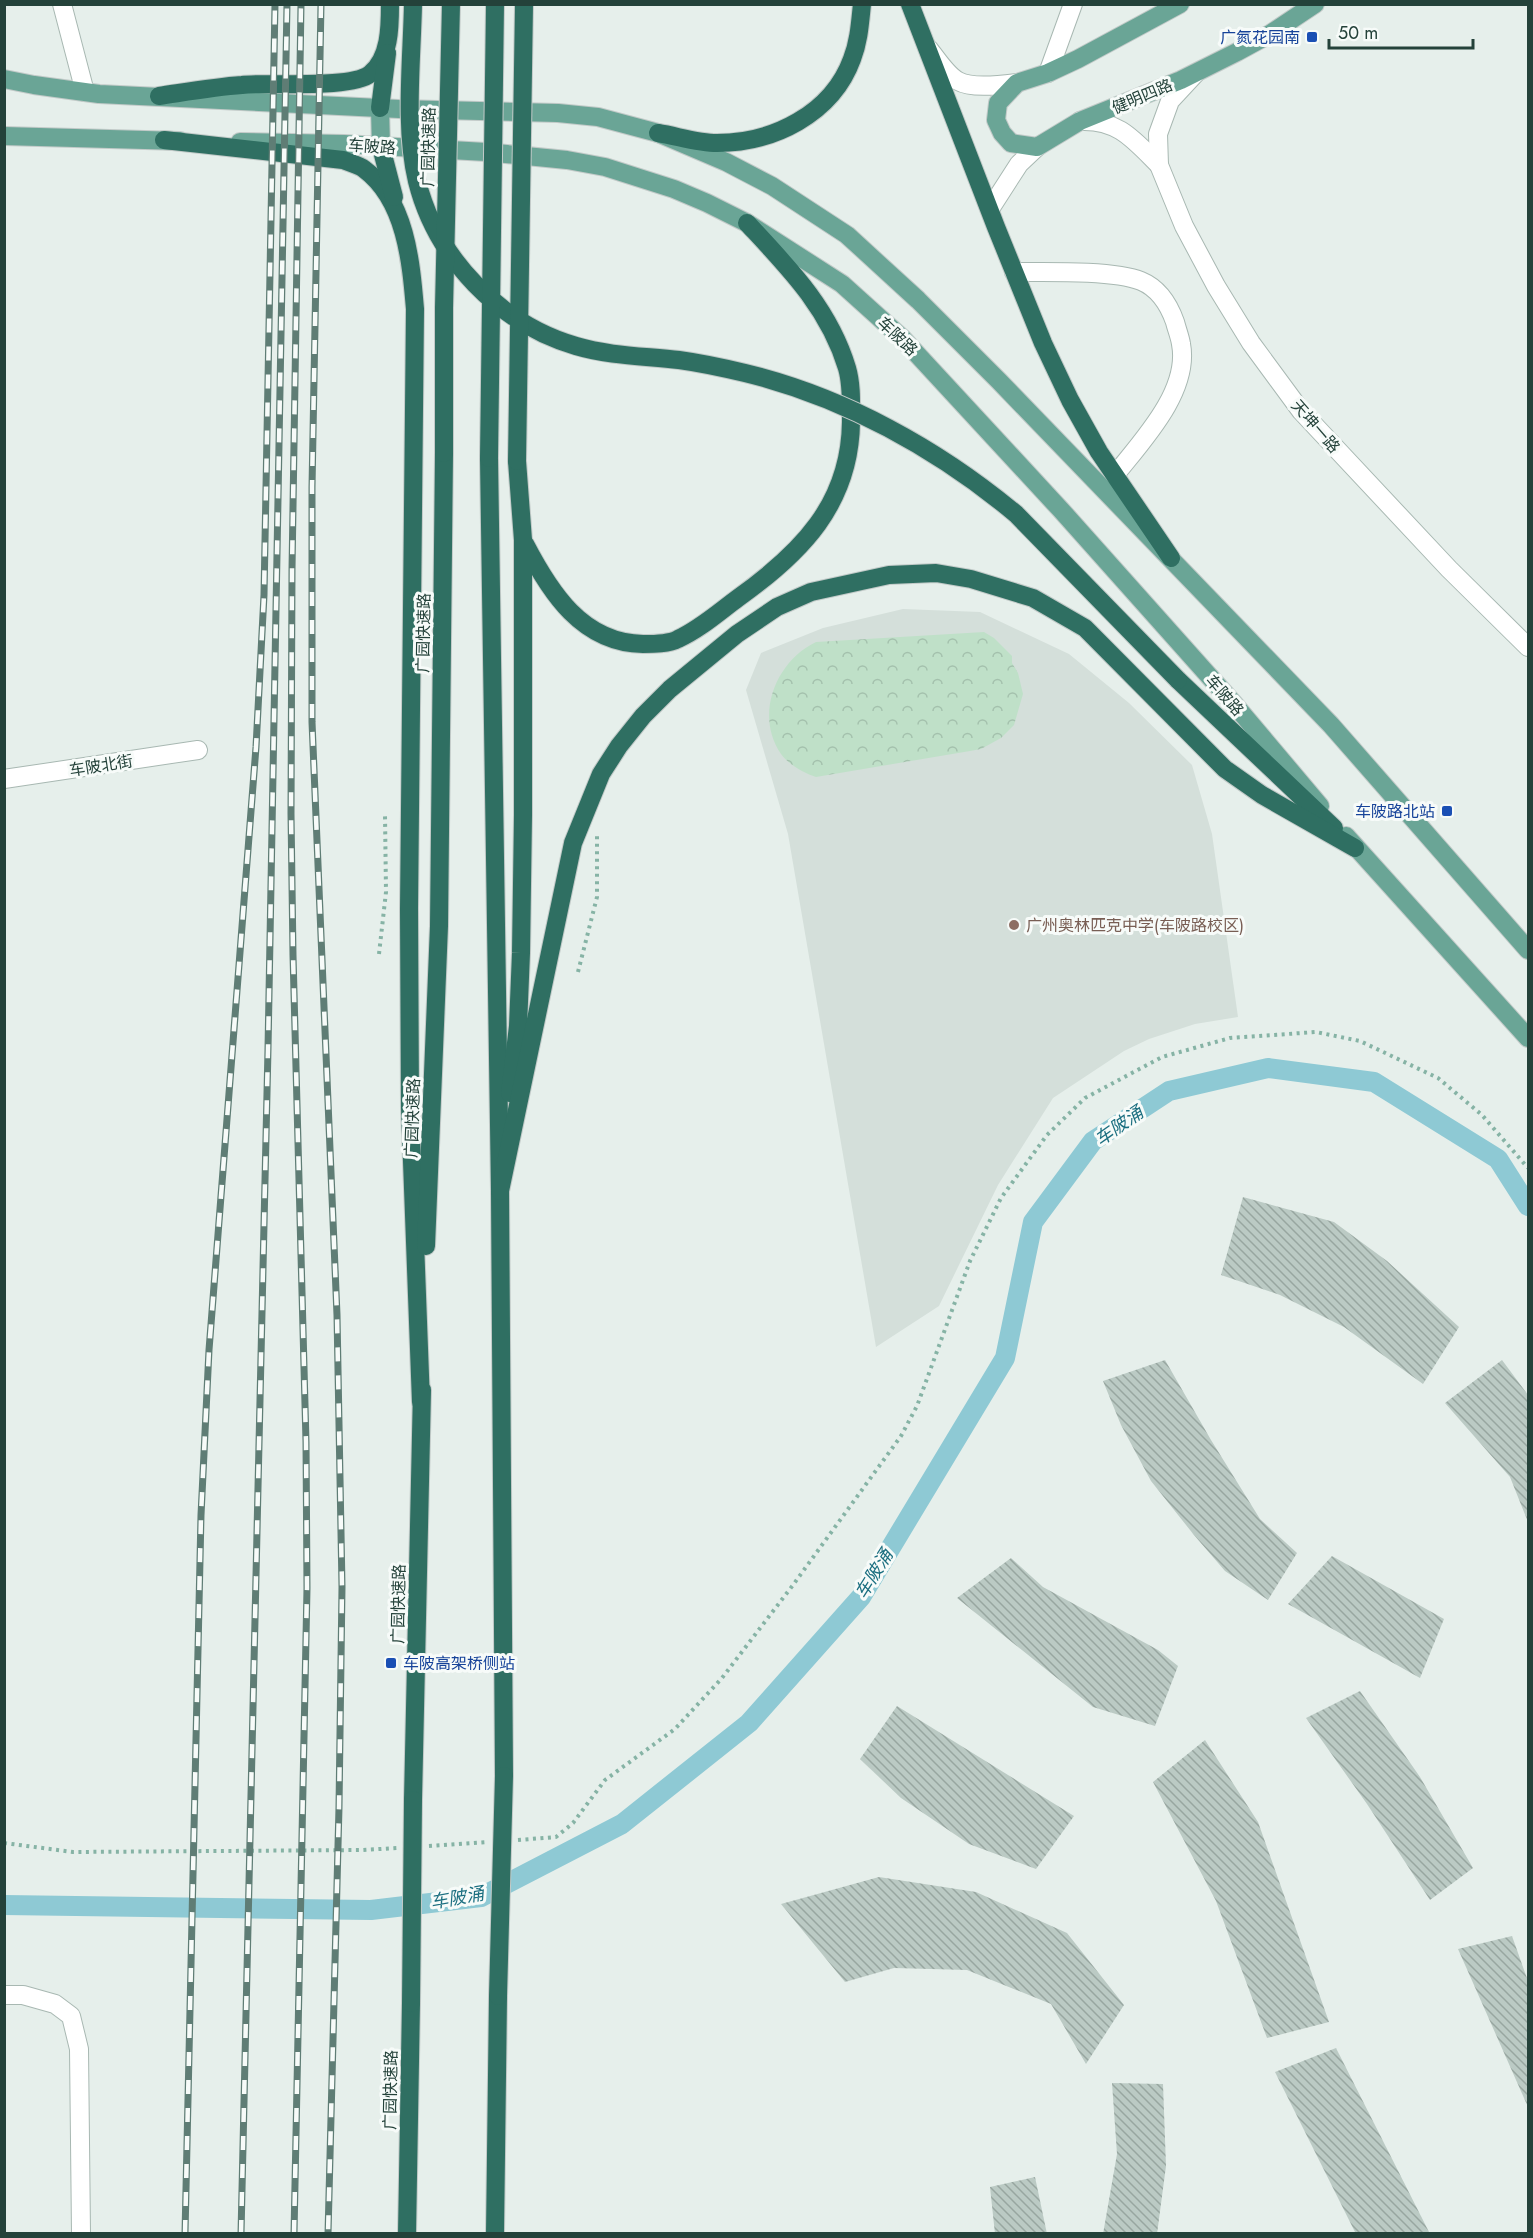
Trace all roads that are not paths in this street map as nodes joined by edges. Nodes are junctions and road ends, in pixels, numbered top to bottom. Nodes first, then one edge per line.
1 (62, 4) edge
2 (390, 4) edge
3 (413, 4) edge
4 (451, 4) edge
5 (495, 4) edge
6 (524, 4) edge
7 (862, 4) edge
8 (910, 4) edge
9 (1072, 4) edge
10 (1180, 4) edge
11 (1315, 4) edge
12 (390, 28) junction
13 (928, 48) junction
14 (1198, 72) junction
15 (1048, 73) junction
16 (4, 79) edge
17 (1017, 83) junction
18 (85, 92) junction
19 (159, 96) junction
20 (380, 108) junction
21 (1080, 122) junction
22 (658, 133) junction
23 (4, 136) edge
24 (164, 140) junction
25 (381, 147) junction
26 (1037, 147) junction
27 (1159, 165) junction
28 (990, 209) junction
29 (747, 223) junction
30 (403, 231) junction
31 (1014, 272) junction
32 (1115, 475) junction
33 (523, 540) junction
34 (1171, 558) junction
35 (1528, 647) edge
36 (198, 750) dead end
37 (4, 779) edge
38 (1355, 848) junction
39 (1528, 948) edge
40 (1528, 1038) edge
41 (500, 1191) junction
42 (422, 1402) junction
43 (4, 1995) edge
44 (81, 2234) edge
45 (407, 2234) edge
46 (495, 2234) edge

1 - 18 street
2 - 12 highway
3 - 38 highway, bridge
4 - 42 highway, 广园快速路, bridge
5 - 41 highway, bridge
6 - 33 highway, bridge
7 - 22 highway
8 - 13 highway
9 - 15 street
10 - 15 main road
11 - 14 main road, 健明四路
12 - 19 highway
12 - 20 highway
13 - 17 street
13 - 28 highway
14 - 21 main road, 健明四路
14 - 27 street
15 - 17 main road
16 - 18 main road
17 - 26 main road
18 - 19 main road
19 - 20 main road
20 - 22 main road
20 - 25 main road
21 - 26 main road, 健明四路
21 - 27 street
22 - 34 main road
23 - 24 main road, 车陂路
24 - 25 main road, 车陂路
24 - 30 highway
25 - 29 main road, 车陂路
25 - 30 highway
26 - 28 street, 健明四路
27 - 35 street, 天坤一路
28 - 31 highway
29 - 33 highway
29 - 38 main road, 车陂路
30 - 42 highway
31 - 32 highway
31 - 32 street
32 - 34 highway
33 - 41 highway
34 - 39 main road
36 - 37 street, 车陂北街
38 - 40 main road, 车陂路
38 - 41 highway
41 - 46 highway, bridge
42 - 45 highway, 广园快速路, bridge
43 - 44 street

